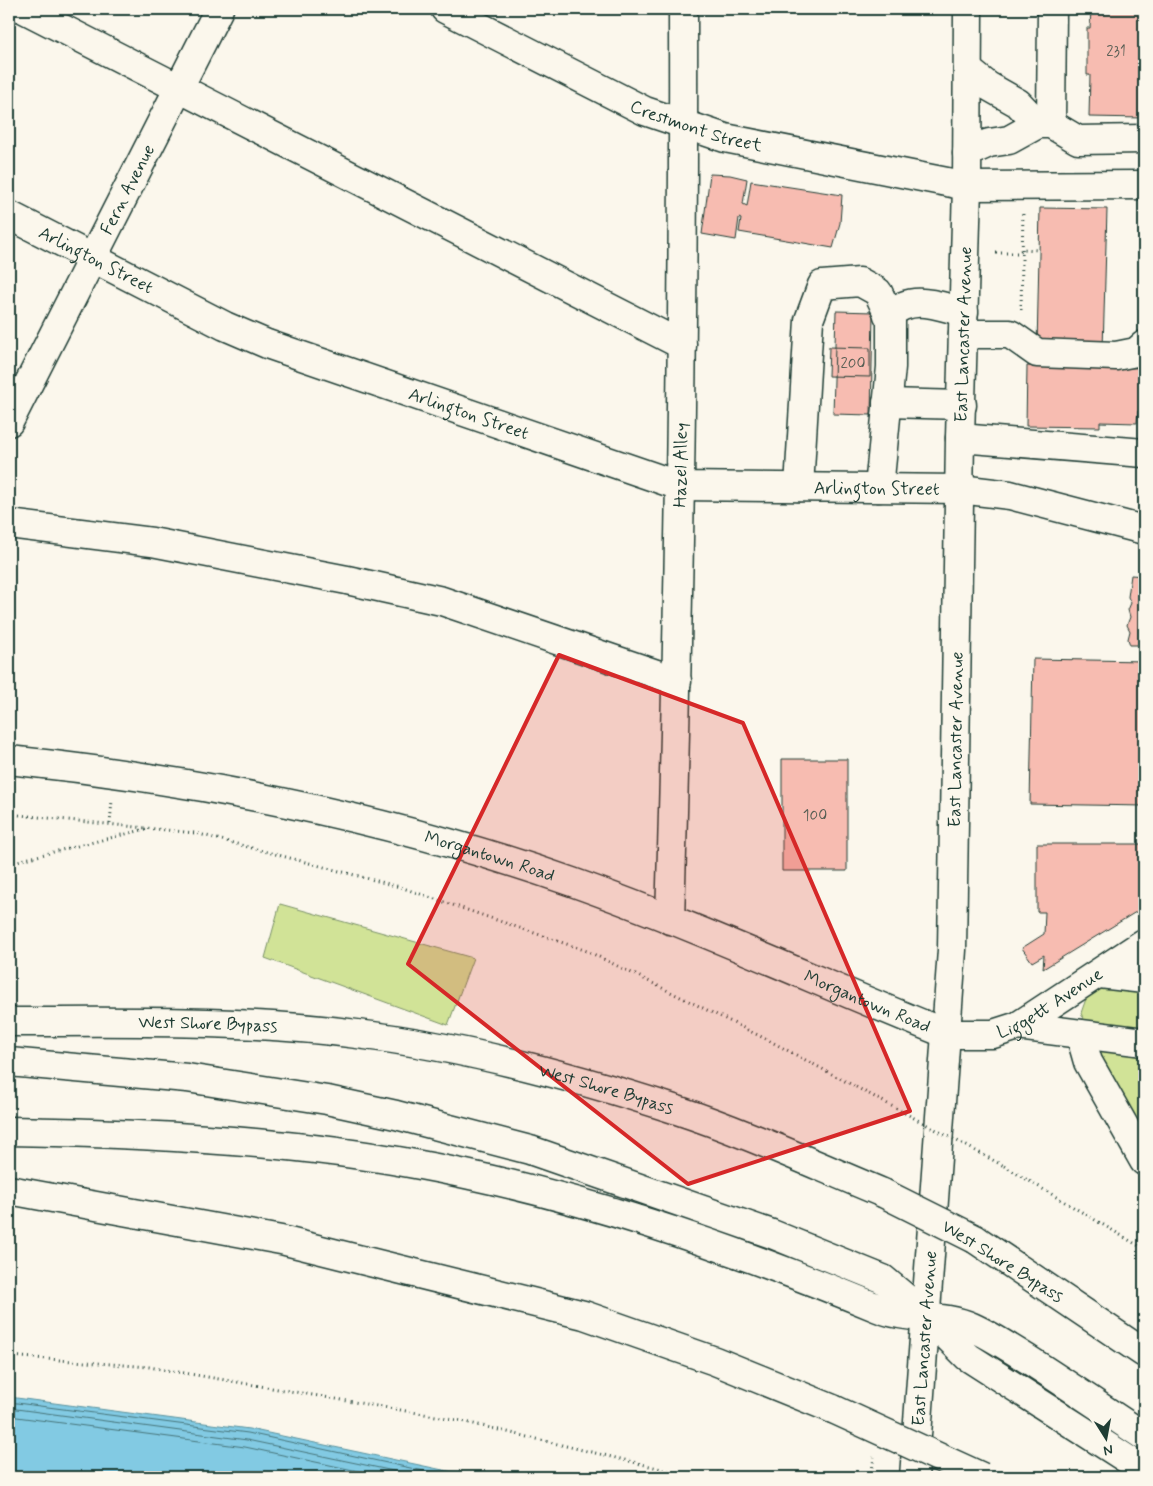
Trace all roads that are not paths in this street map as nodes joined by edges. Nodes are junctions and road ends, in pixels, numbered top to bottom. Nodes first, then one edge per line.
1 (24, 9) edge
2 (219, 9) edge
3 (445, 9) edge
4 (683, 9) edge
5 (968, 9) edge
6 (1052, 9) edge
7 (968, 70) junction
8 (179, 88) junction
9 (684, 124) junction
10 (1044, 124) junction
11 (1144, 139) edge
12 (967, 153) junction
13 (1144, 185) edge
14 (967, 186) junction
15 (9, 215) edge
16 (92, 258) junction
17 (888, 315) junction
18 (963, 323) junction
19 (682, 345) junction
20 (1144, 345) edge
21 (887, 403) junction
22 (962, 405) junction
23 (10, 417) edge
24 (960, 438) junction
25 (1144, 452) edge
26 (680, 486) junction
27 (799, 487) junction
28 (879, 488) junction
29 (960, 489) junction
30 (9, 524) edge
31 (1144, 530) edge
32 (677, 682) junction
33 (9, 760) edge
34 (670, 920) junction
35 (1144, 943) edge
36 (1100, 974) junction
37 (1144, 979) edge
38 (9, 1022) edge
39 (1018, 1026) junction
40 (947, 1034) junction
41 (1080, 1034) junction
42 (1144, 1042) edge
43 (9, 1062) edge
44 (9, 1131) edge
45 (1144, 1161) edge
46 (9, 1190) edge
47 (927, 1316) junction
48 (1144, 1353) edge
49 (1144, 1436) edge
50 (1144, 1470) edge
51 (915, 1474) edge
52 (982, 1477) edge

1 - 8 main road
2 - 8 main road, Fern Avenue
3 - 9 main road, Crestmont Street
4 - 9 main road, Hazel Alley
5 - 7 main road, East Lancaster Avenue
6 - 10 main road
7 - 10 main road
7 - 12 main road, East Lancaster Avenue
8 - 16 main road, Fern Avenue
8 - 19 main road
9 - 14 main road, Crestmont Street
9 - 19 main road, Hazel Alley
10 - 11 main road
10 - 12 main road
12 - 14 main road, East Lancaster Avenue
13 - 14 main road, Crestmont Street
14 - 18 main road, East Lancaster Avenue
15 - 16 main road, Arlington Street
16 - 23 main road, Fern Avenue
16 - 26 main road, Arlington Street
17 - 18 main road
17 - 21 main road
17 - 27 main road
18 - 20 main road
18 - 22 main road, East Lancaster Avenue
19 - 26 main road, Hazel Alley
21 - 22 main road
21 - 28 main road
22 - 24 main road, East Lancaster Avenue
24 - 25 main road
24 - 29 main road, East Lancaster Avenue
26 - 27 main road, Arlington Street
26 - 32 main road, Hazel Alley
27 - 28 main road, Arlington Street
28 - 29 main road, Arlington Street
29 - 31 main road, Arlington Street
29 - 40 main road, East Lancaster Avenue
30 - 32 main road
32 - 34 main road, Hazel Alley
33 - 34 main road, Morgantown Road
34 - 40 main road, Morgantown Road
35 - 36 main road, Liggett Avenue
36 - 37 main road
36 - 39 main road, Liggett Avenue
38 - 48 main road, West Shore Bypass, bridge
39 - 40 main road, Liggett Avenue
39 - 41 main road
40 - 47 main road, East Lancaster Avenue
41 - 42 main road
41 - 45 main road
43 - 47 main road
44 - 47 main road
46 - 52 main road, bridge
47 - 49 main road
47 - 50 main road
47 - 51 main road, East Lancaster Avenue

